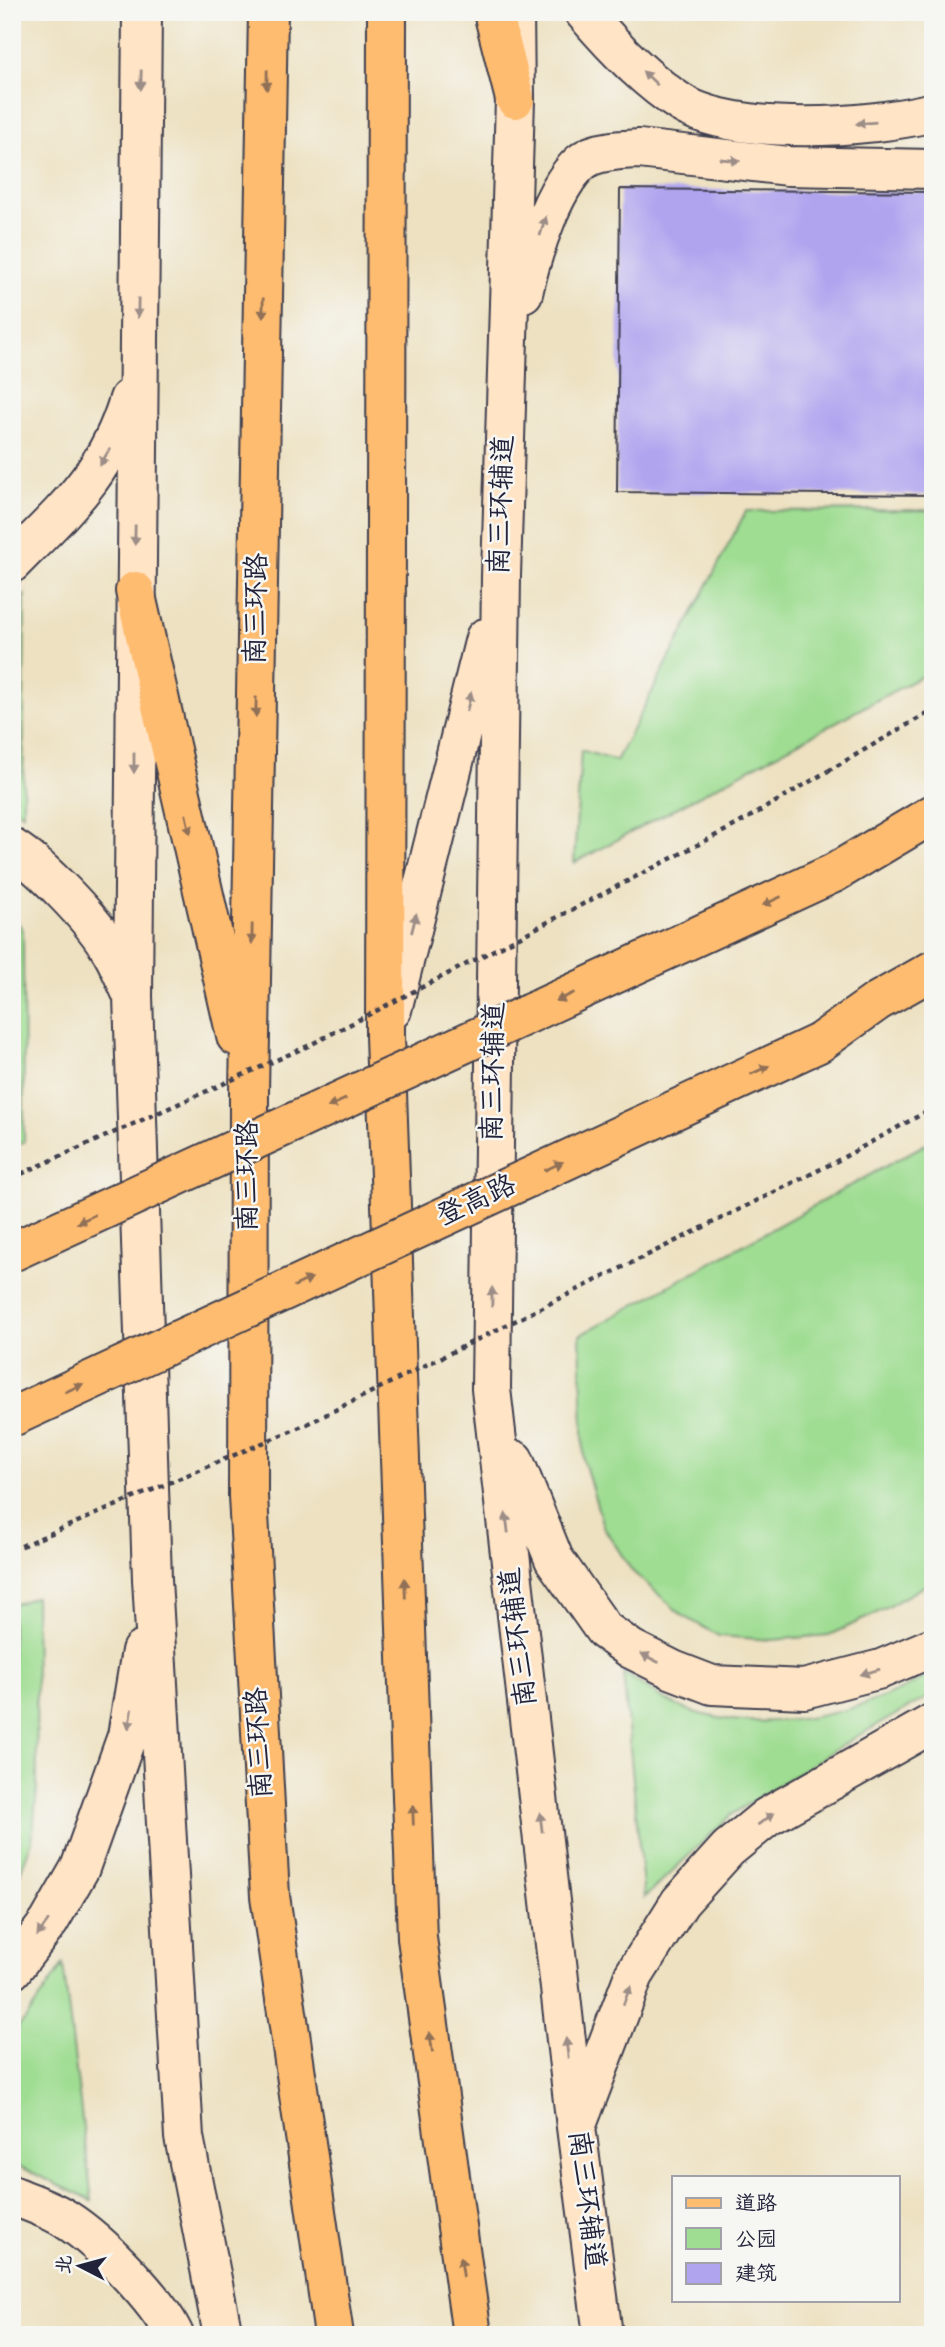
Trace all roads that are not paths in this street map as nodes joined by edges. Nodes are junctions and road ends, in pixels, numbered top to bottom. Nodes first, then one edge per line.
1 (142, 12) edge
2 (268, 12) edge
3 (387, 12) edge
4 (493, 12) edge
5 (514, 12) edge
6 (584, 12) edge
7 (515, 99) junction
8 (933, 112) edge
9 (933, 169) edge
10 (138, 370) junction
11 (506, 388) junction
12 (12, 563) edge
13 (501, 576) junction
14 (135, 591) junction
15 (933, 814) edge
16 (12, 848) edge
17 (933, 970) edge
18 (933, 986) edge
19 (133, 996) junction
20 (878, 1001) junction
21 (385, 1036) junction
22 (249, 1093) junction
23 (12, 1252) edge
24 (491, 1389) junction
25 (12, 1417) edge
26 (152, 1580) junction
27 (933, 1647) edge
28 (933, 1723) edge
29 (12, 1970) edge
30 (576, 2127) junction
31 (12, 2195) edge
32 (174, 2335) edge
33 (223, 2335) edge
34 (334, 2335) edge
35 (472, 2335) edge
36 (603, 2335) edge

1 -> 10 main road
2 -> 22 main road, 南三环路
3 - 21 main road
4 - 7 main road
5 - 7 main road, 南三环辅道
8 -> 6 main road
7 - 11 main road, 南三环辅道
11 -> 9 main road
10 -> 12 main road
10 -> 14 main road
11 - 13 main road, 南三环辅道
21 -> 13 main road
24 -> 13 main road, 南三环辅道
14 -> 19 main road
14 -> 22 main road
15 -> 23 main road, bridge
16 - 19 main road
17 - 20 main road, 登高路
18 - 20 main road
19 - 26 main road
25 -> 20 main road, 登高路, bridge
35 -> 21 main road
22 - 34 main road, 南三环路
27 -> 24 main road
30 -> 24 main road, 南三环辅道
26 -> 29 main road
26 - 33 main road
30 -> 28 main road
30 - 36 main road, 南三环辅道
31 - 32 main road

